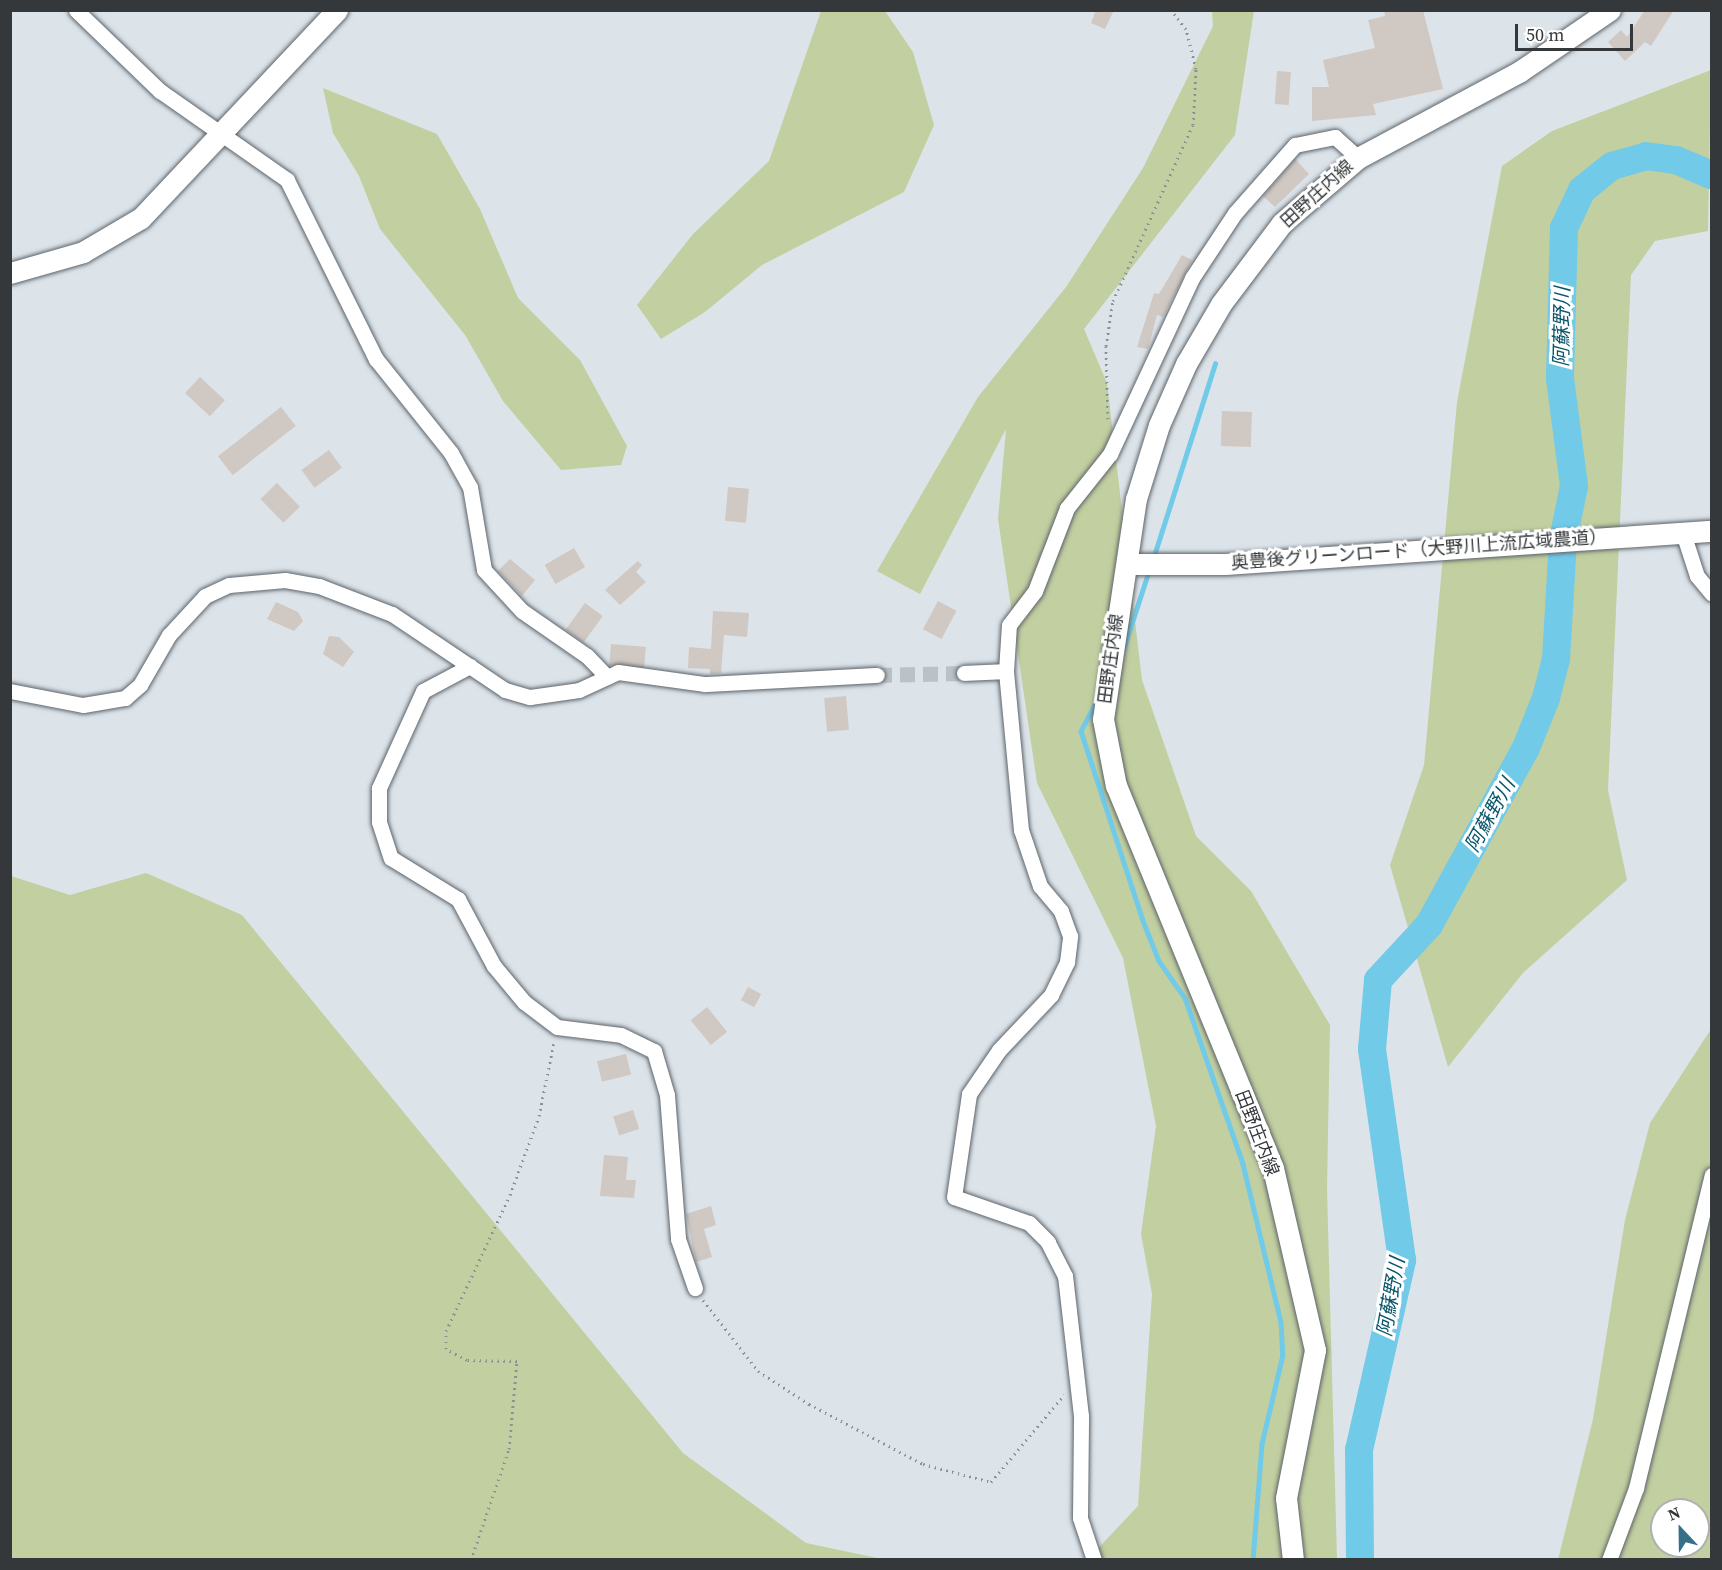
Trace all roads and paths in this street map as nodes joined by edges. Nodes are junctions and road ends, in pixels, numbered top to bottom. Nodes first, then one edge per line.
1 (76, 10) edge
2 (337, 10) edge
3 (1171, 10) edge
4 (1610, 10) edge
5 (223, 133) junction
6 (1358, 158) junction
7 (10, 273) edge
8 (1110, 454) junction
9 (1712, 531) edge
10 (1683, 533) junction
11 (1127, 564) junction
12 (1712, 594) edge
13 (470, 666) junction
14 (1006, 671) junction
15 (964, 673) tunnel mouth
16 (877, 675) tunnel mouth
17 (608, 677) junction
18 (10, 691) edge
19 (557, 1027) junction
20 (1712, 1175) edge
21 (695, 1288) joint
22 (1078, 1378) junction
23 (471, 1560) edge
24 (1094, 1560) edge
25 (1293, 1560) edge
26 (1609, 1560) edge

1 - 5 street
2 - 5 main road
3 - 8 path
4 - 6 main road, 田野庄内線
5 - 7 main road
5 - 17 street
6 - 8 street
6 - 11 main road, 田野庄内線
8 - 14 street
9 - 10 main road, 奥豊後グリーンロード（大野川上流広域農道）
10 - 11 main road, 奥豊後グリーンロード（大野川上流広域農道）
10 - 12 street
11 - 25 main road, 田野庄内線
13 - 17 street
13 - 18 street
13 - 19 street
14 - 15 street
14 - 22 street
16 - 17 street
19 - 21 street
19 - 23 path
20 - 26 street
21 - 22 path
22 - 24 street

